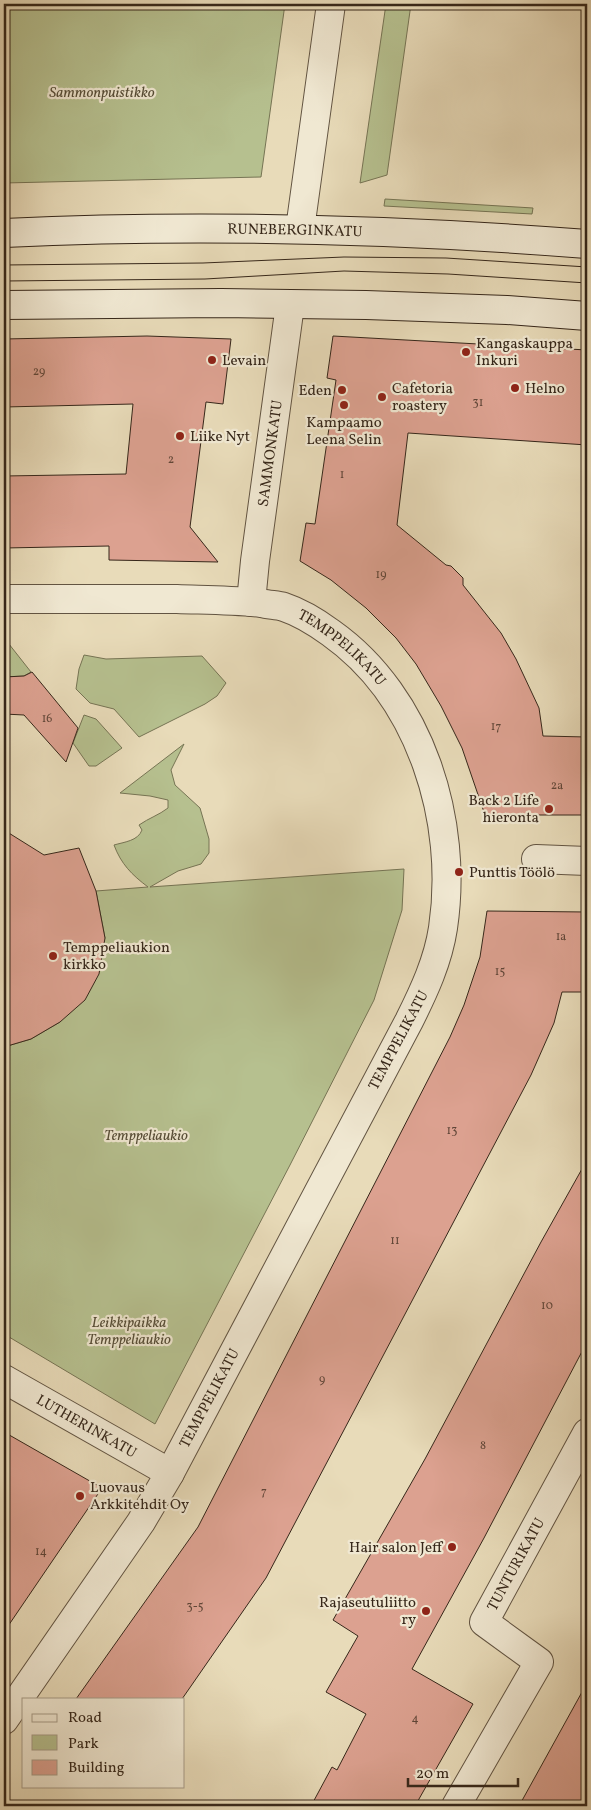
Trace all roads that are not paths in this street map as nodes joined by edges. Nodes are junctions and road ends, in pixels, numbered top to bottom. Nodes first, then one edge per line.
1 (331, 4) edge
2 (300, 229) junction
3 (4, 233) edge
4 (587, 244) edge
5 (4, 305) edge
6 (290, 305) junction
7 (587, 316) edge
8 (4, 599) edge
9 (251, 602) junction
10 (536, 859) dead end
11 (587, 861) edge
12 (4, 1379) edge
13 (587, 1433) edge
14 (170, 1473) junction
15 (4, 1720) edge
16 (456, 1806) edge

1 - 2 street
2 - 3 street, RUNEBERGINKATU
2 - 4 street, RUNEBERGINKATU
5 - 6 street
6 - 7 street
6 - 9 street, SAMMONKATU
8 - 9 street, TEMPPELIKATU
9 - 14 street, TEMPPELIKATU
10 - 11 street
12 - 14 street, LUTHERINKATU
13 - 16 street, TUNTURIKATU
14 - 15 street, TEMPPELIKATU

